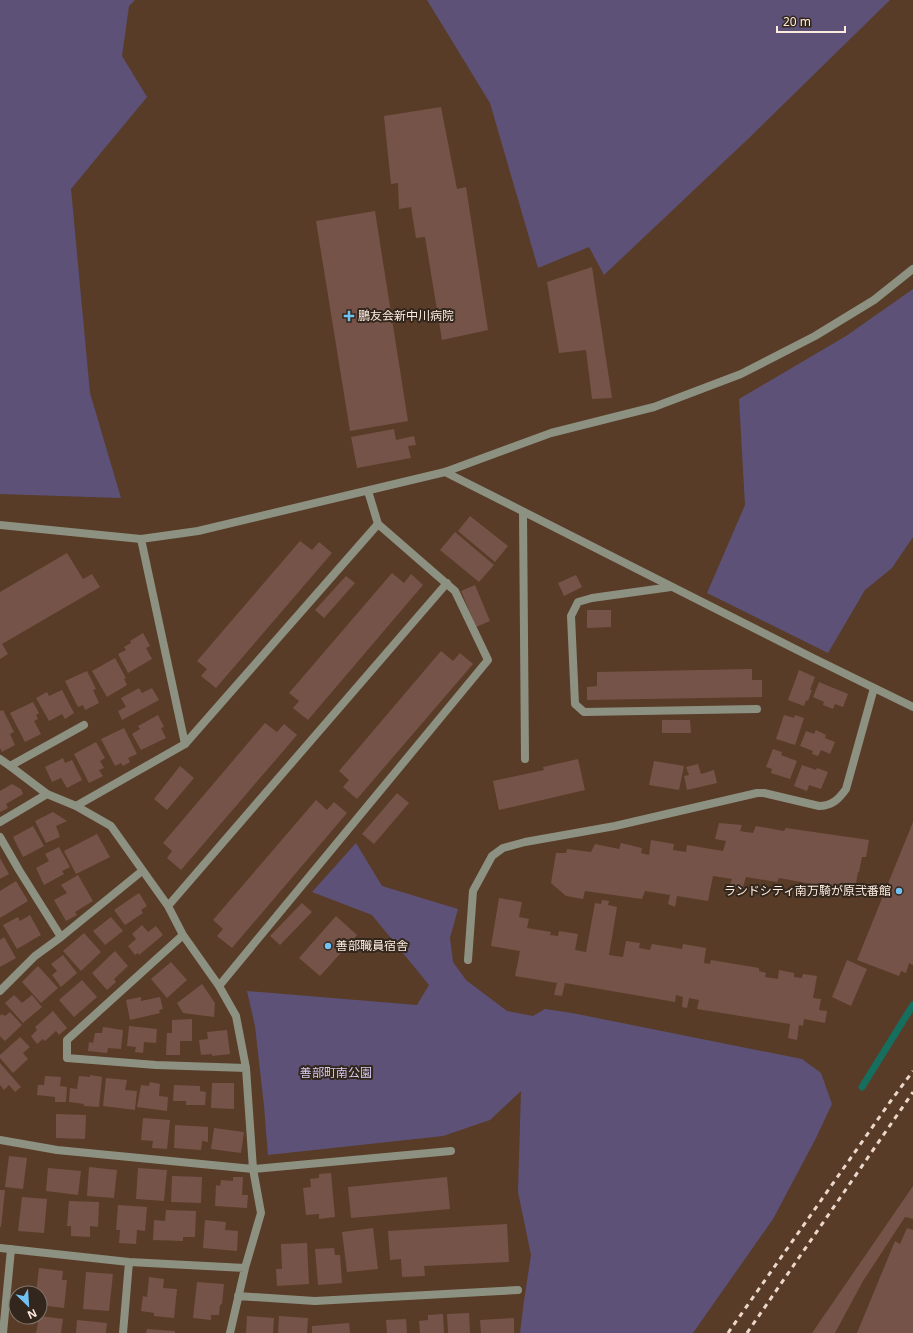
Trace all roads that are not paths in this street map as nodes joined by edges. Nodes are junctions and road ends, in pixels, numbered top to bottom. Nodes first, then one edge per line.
1 (913, 269) edge
2 (445, 472) junction
3 (368, 491) junction
4 (524, 512) junction
5 (378, 524) junction
6 (0, 525) edge
7 (141, 539) junction
8 (447, 583) junction
9 (671, 587) junction
10 (874, 688) junction
11 (913, 707) edge
12 (757, 708) dead end
13 (84, 725) dead end
14 (185, 744) junction
15 (0, 759) edge
16 (525, 759) dead end
17 (10, 766) junction
18 (46, 794) junction
19 (76, 806) junction
20 (0, 822) edge
21 (0, 837) edge
22 (142, 871) junction
23 (168, 906) junction
24 (183, 935) junction
25 (61, 937) junction
26 (468, 960) dead end
27 (219, 986) junction
28 (0, 991) edge
29 (246, 1068) junction
30 (0, 1140) edge
31 (451, 1151) dead end
32 (253, 1169) junction
33 (0, 1248) edge
34 (11, 1249) junction
35 (129, 1262) junction
36 (245, 1268) junction
37 (518, 1290) dead end
38 (238, 1296) junction
39 (3, 1333) edge
40 (123, 1333) edge
41 (230, 1333) edge

1 - 2 street
2 - 3 street
2 - 4 street
3 - 5 street
3 - 7 street
4 - 9 street
4 - 16 street
5 - 8 street
5 - 14 street
6 - 7 street
7 - 14 street
8 - 23 street
8 - 27 street
9 - 10 street
9 - 12 street
10 - 11 street
10 - 26 street
13 - 17 street
14 - 19 street
15 - 17 street
17 - 18 street
18 - 19 street
18 - 20 street
19 - 22 street
21 - 25 street
22 - 23 street
22 - 25 street
23 - 24 street
24 - 27 street
24 - 29 street
25 - 28 street
27 - 29 street
29 - 32 street
30 - 32 street
31 - 32 street
32 - 36 street
33 - 34 street
34 - 35 street
34 - 39 street
35 - 36 street
35 - 40 street
36 - 38 street
37 - 38 street
38 - 41 street

